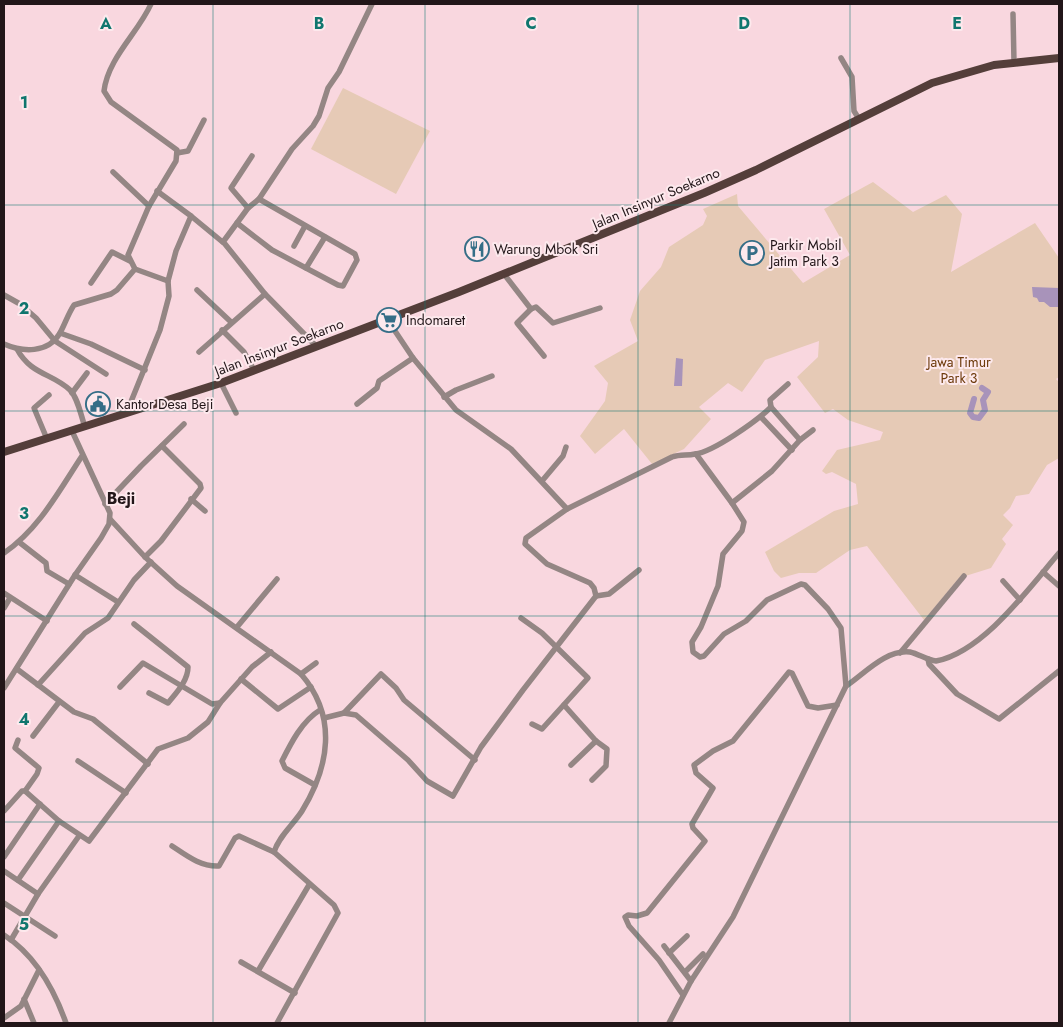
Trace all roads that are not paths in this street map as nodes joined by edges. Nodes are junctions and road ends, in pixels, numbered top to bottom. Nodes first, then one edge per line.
1 (151, 4) edge
2 (372, 4) edge
3 (1013, 14) dead end
4 (841, 58) dead end
5 (1059, 58) edge
6 (1014, 62) junction
7 (858, 119) junction
8 (204, 120) dead end
9 (177, 153) junction
10 (252, 156) dead end
11 (113, 172) dead end
12 (157, 191) junction
13 (260, 199) junction
14 (149, 206) junction
15 (248, 208) junction
16 (191, 216) junction
17 (237, 223) junction
18 (305, 226) junction
19 (325, 238) junction
20 (223, 242) junction
21 (294, 246) dead end
22 (130, 262) junction
23 (306, 268) junction
24 (135, 269) junction
25 (504, 274) junction
26 (168, 281) junction
27 (91, 283) dead end
28 (197, 290) dead end
29 (265, 294) junction
30 (4, 295) edge
31 (531, 308) junction
32 (600, 308) dead end
33 (387, 319) junction
34 (231, 322) junction
35 (222, 330) junction
36 (60, 334) junction
37 (55, 341) junction
38 (4, 344) edge
39 (316, 346) junction
40 (17, 349) junction
41 (199, 352) dead end
42 (544, 356) dead end
43 (413, 358) junction
44 (144, 370) junction
45 (254, 370) junction
46 (87, 373) dead end
47 (106, 374) dead end
48 (492, 376) dead end
49 (221, 383) junction
50 (788, 384) dead end
51 (72, 392) junction
52 (49, 395) dead end
53 (444, 397) junction
54 (357, 404) dead end
55 (771, 407) junction
56 (236, 413) dead end
57 (125, 415) junction
58 (761, 417) junction
59 (184, 424) dead end
60 (85, 427) junction
61 (813, 430) dead end
62 (72, 431) junction
63 (46, 439) junction
64 (800, 440) junction
65 (162, 446) junction
66 (566, 447) dead end
67 (792, 450) junction
68 (4, 452) edge
69 (696, 454) junction
70 (82, 456) junction
71 (542, 481) junction
72 (191, 499) junction
73 (732, 503) junction
74 (105, 504) junction
75 (567, 509) junction
76 (205, 511) dead end
77 (110, 519) junction
78 (19, 542) junction
79 (4, 553) edge
80 (1059, 553) edge
81 (145, 557) junction
82 (151, 562) junction
83 (639, 570) dead end
84 (1043, 572) junction
85 (75, 575) junction
86 (964, 576) dead end
87 (277, 579) dead end
88 (1003, 581) dead end
89 (69, 584) junction
90 (1059, 586) edge
91 (4, 593) edge
92 (596, 596) junction
93 (10, 598) junction
94 (1020, 600) junction
95 (118, 602) junction
96 (4, 608) edge
97 (522, 618) dead end
98 (47, 621) junction
99 (134, 624) dead end
100 (237, 628) junction
101 (556, 646) junction
102 (271, 652) junction
103 (900, 653) junction
104 (928, 659) junction
105 (316, 663) dead end
106 (17, 669) junction
107 (1059, 671) edge
108 (302, 674) junction
109 (241, 679) junction
110 (5, 684) edge
111 (38, 684) junction
112 (181, 686) junction
113 (846, 686) junction
114 (120, 687) dead end
115 (311, 687) junction
116 (148, 693) dead end
117 (59, 702) junction
118 (220, 703) junction
119 (836, 705) junction
120 (564, 706) junction
121 (320, 710) junction
122 (344, 713) junction
123 (324, 718) junction
124 (532, 724) dead end
125 (33, 736) dead end
126 (595, 738) junction
127 (18, 740) dead end
128 (474, 760) junction
129 (78, 761) dead end
130 (148, 764) junction
131 (571, 765) dead end
132 (592, 780) dead end
133 (315, 785) junction
134 (25, 791) junction
135 (126, 793) junction
136 (40, 804) junction
137 (4, 811) edge
138 (59, 821) junction
139 (79, 836) junction
140 (172, 846) dead end
141 (274, 852) junction
142 (4, 857) edge
143 (4, 872) edge
144 (18, 880) junction
145 (309, 885) junction
146 (38, 894) junction
147 (4, 903) edge
148 (25, 917) junction
149 (4, 935) edge
150 (55, 936) dead end
151 (687, 936) dead end
152 (11, 940) junction
153 (664, 946) dead end
154 (670, 953) junction
155 (703, 954) dead end
156 (241, 962) dead end
157 (39, 970) junction
158 (258, 971) junction
159 (685, 972) junction
160 (692, 980) junction
161 (295, 993) junction
162 (683, 995) junction
163 (24, 999) junction
164 (4, 1018) edge
165 (6, 1023) edge
166 (34, 1023) edge
167 (66, 1023) edge
168 (278, 1023) edge
169 (669, 1023) edge

1 - 9 street
2 - 13 street
3 - 6 street
4 - 7 street
5 - 6 main road, Jalan Insinyur Soekarno
6 - 7 main road, Jalan Insinyur Soekarno
7 - 25 main road, Jalan Insinyur Soekarno
8 - 9 street
9 - 12 street
10 - 15 street
11 - 14 street
12 - 14 street
12 - 16 street
13 - 15 street
13 - 18 street
14 - 22 street
15 - 17 street
16 - 20 street
16 - 26 street
17 - 20 street
17 - 23 street
18 - 19 street
18 - 21 street
19 - 23 street
19 - 23 street
20 - 29 street
22 - 24 street
22 - 27 street
24 - 26 street
24 - 36 street
25 - 31 street
25 - 33 main road, Jalan Insinyur Soekarno
26 - 44 street
28 - 34 street
29 - 34 street
29 - 39 street
30 - 37 street
31 - 32 street
31 - 42 street
33 - 39 main road, Jalan Insinyur Soekarno
33 - 43 street
34 - 35 street
35 - 41 street
35 - 45 street
36 - 37 street
36 - 44 street
37 - 40 street
37 - 47 street
38 - 40 street
39 - 45 main road, Jalan Insinyur Soekarno
40 - 51 street
43 - 53 street
43 - 54 street
44 - 57 street
45 - 49 main road, Jalan Insinyur Soekarno
46 - 51 street
48 - 53 street
49 - 56 street
49 - 57 main road, Jalan Insinyur Soekarno
50 - 55 street
51 - 60 street
52 - 63 street
53 - 71 street
55 - 58 street
55 - 64 street
57 - 60 main road, Jalan Insinyur Soekarno
58 - 67 street
58 - 69 street
59 - 65 street
60 - 62 main road, Jalan Insinyur Soekarno
61 - 64 street
62 - 63 main road, Jalan Insinyur Soekarno
62 - 70 street
63 - 68 main road, Jalan Insinyur Soekarno
64 - 67 street
65 - 72 street
65 - 74 street
66 - 71 street
67 - 73 street
69 - 73 street
69 - 75 street
70 - 74 street
70 - 78 street
71 - 75 street
72 - 76 street
72 - 81 street
73 - 113 street
74 - 77 street
75 - 92 street
77 - 81 street
77 - 85 street
78 - 79 street
78 - 89 street
80 - 84 street
81 - 82 street
82 - 95 street
82 - 100 street
83 - 92 street
84 - 90 street
84 - 94 street
85 - 89 street
85 - 95 street
86 - 103 street
87 - 100 street
88 - 94 street
89 - 98 street
91 - 93 street
92 - 101 street
93 - 96 street
93 - 98 street
94 - 104 street
95 - 111 street
97 - 101 street
98 - 106 street
99 - 112 street
100 - 102 street
101 - 120 street
101 - 128 street
102 - 108 street
102 - 109 street
103 - 104 street
103 - 113 street
104 - 107 street
105 - 108 street
106 - 110 street
106 - 111 street
108 - 115 street
109 - 115 street
109 - 118 street
111 - 117 street
112 - 114 street
112 - 116 street
112 - 118 street
113 - 119 street
115 - 121 street
117 - 125 street
117 - 130 street
118 - 130 street
119 - 160 street
119 - 162 street
120 - 124 street
120 - 126 street
121 - 123 street
121 - 133 street
122 - 123 street
122 - 128 street
122 - 128 street
123 - 133 street
126 - 131 street
126 - 132 street
127 - 134 street
129 - 135 street
130 - 135 street
133 - 141 street
134 - 136 street
134 - 137 street
135 - 139 street
136 - 138 street
136 - 142 street
138 - 139 street
138 - 144 street
139 - 146 street
140 - 141 street
141 - 145 street
143 - 144 street
144 - 146 street
145 - 158 street
145 - 161 street
146 - 148 street
147 - 148 street
148 - 150 street
148 - 152 street
149 - 152 street
151 - 154 street
152 - 157 street
153 - 154 street
154 - 159 street
155 - 159 street
156 - 158 street
157 - 163 street
157 - 167 street
158 - 161 street
159 - 160 street
160 - 162 street
161 - 168 street
162 - 169 street
163 - 164 street
163 - 166 street
164 - 165 street

